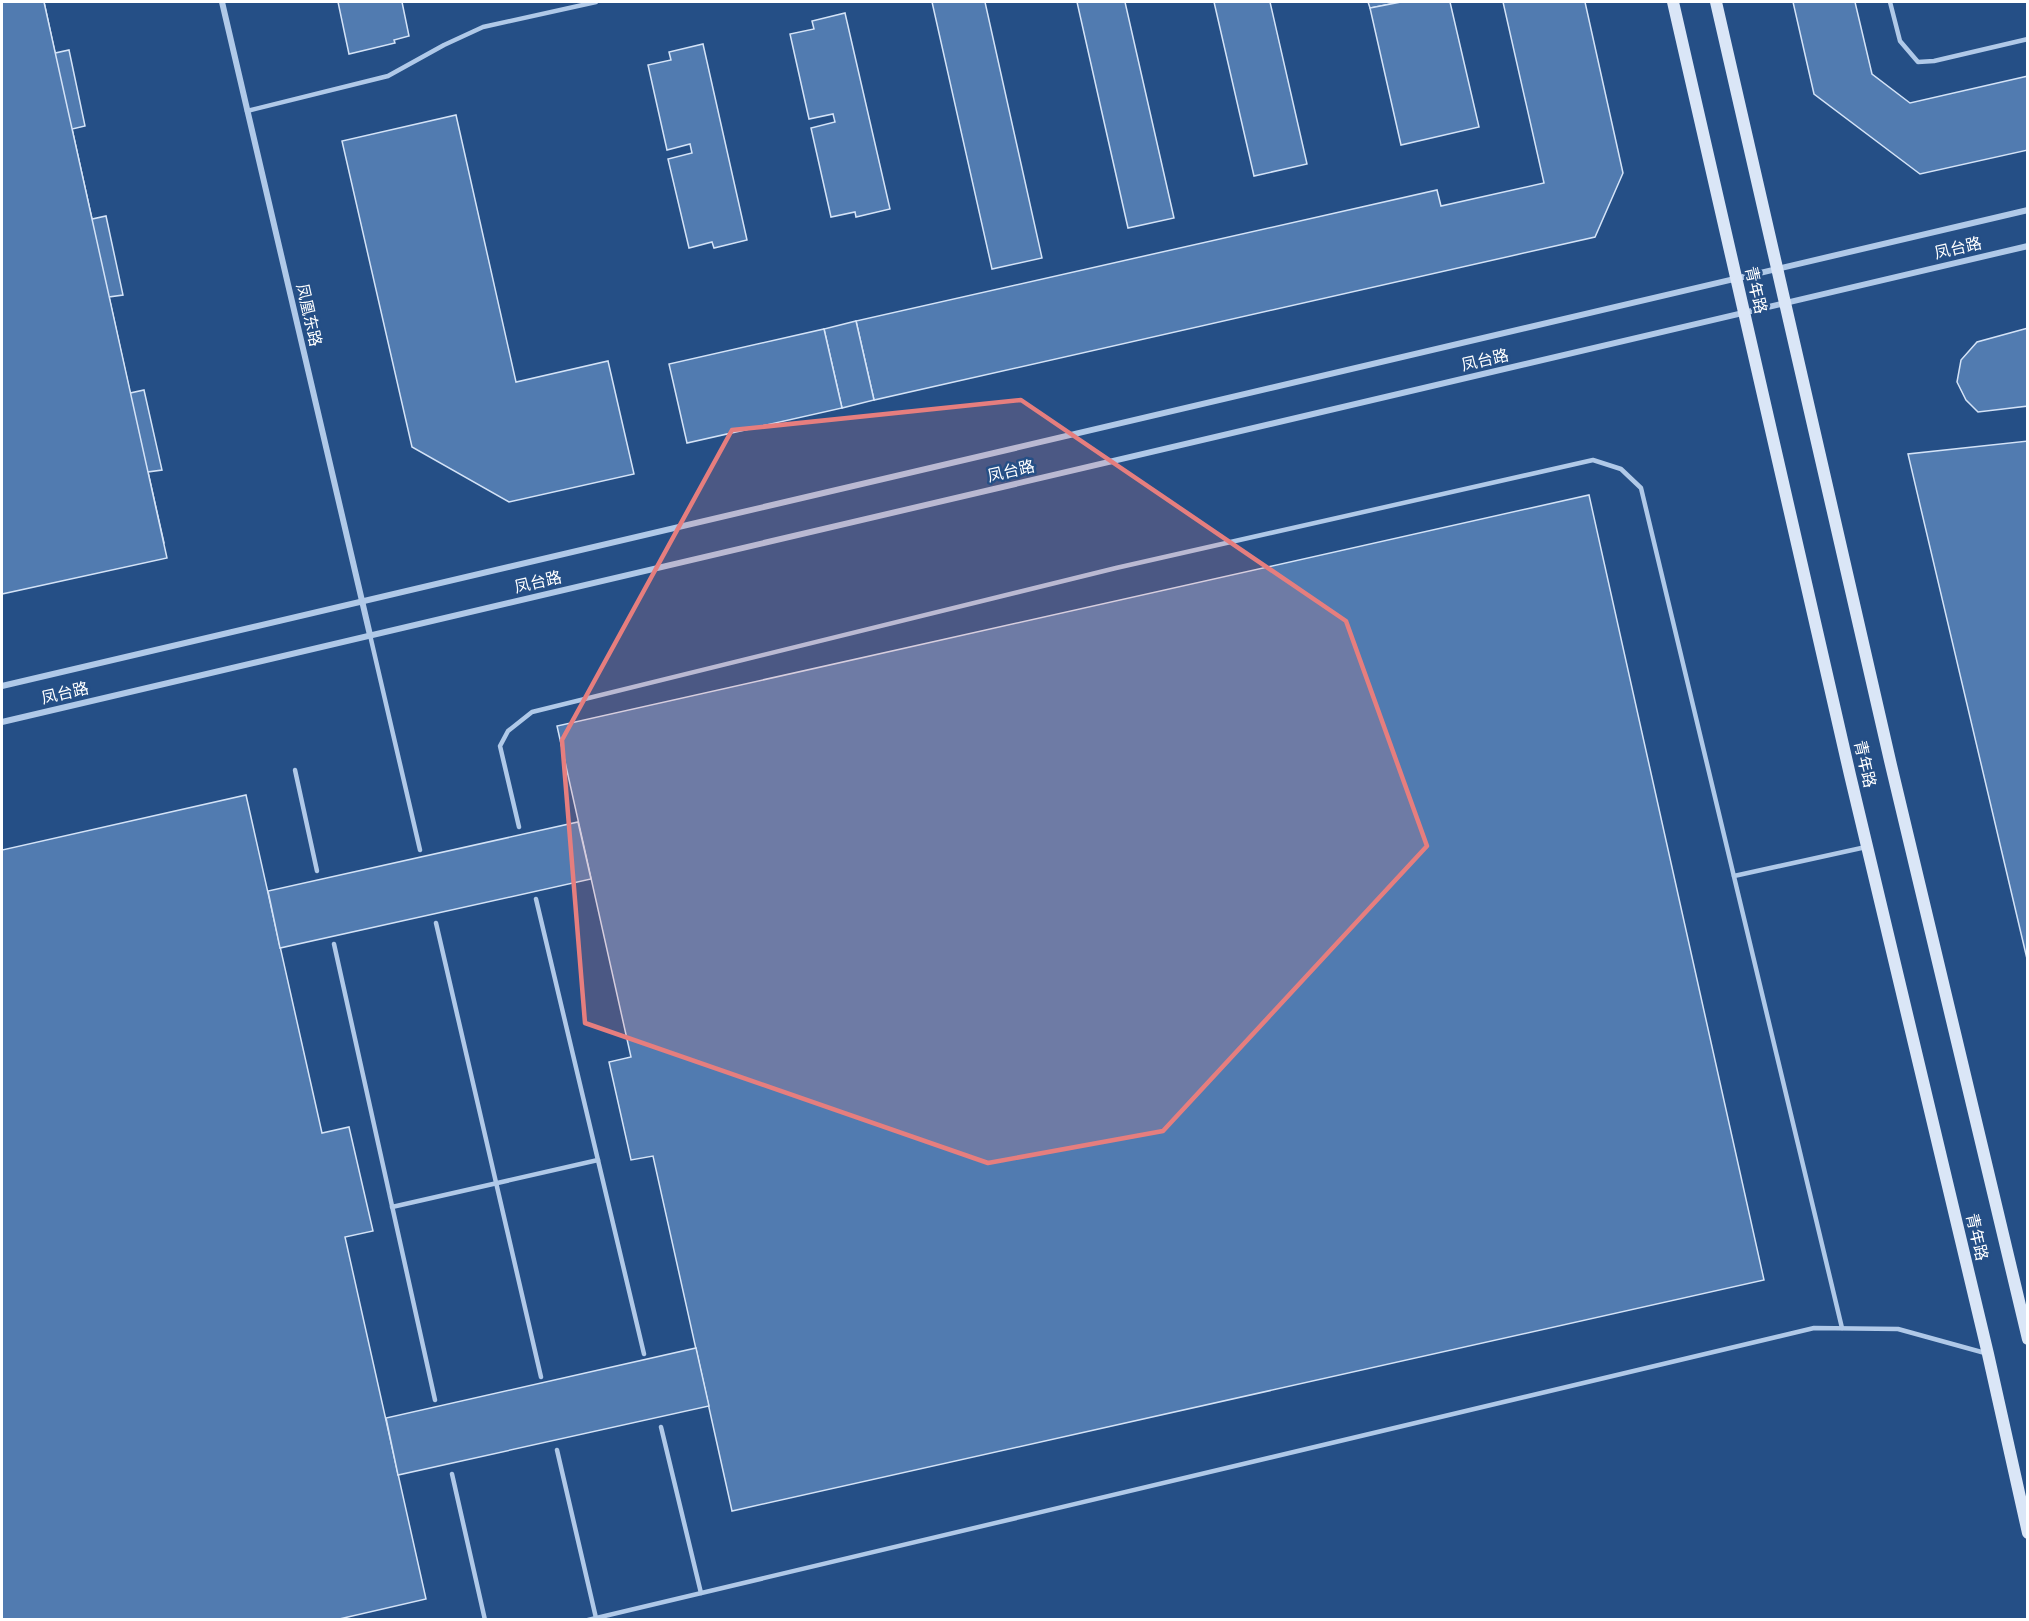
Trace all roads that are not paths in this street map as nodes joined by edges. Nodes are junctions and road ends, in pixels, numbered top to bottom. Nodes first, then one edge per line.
1 (222, 2) edge
2 (596, 2) edge
3 (1673, 2) edge
4 (1716, 2) edge
5 (1890, 2) edge
6 (2028, 39) edge
7 (247, 111) junction
8 (2028, 210) edge
9 (2028, 246) edge
10 (1778, 269) junction
11 (1736, 279) junction
12 (1785, 303) junction
13 (1744, 313) junction
14 (363, 602) junction
15 (370, 635) junction
16 (2, 687) edge
17 (2, 722) edge
18 (295, 770) dead end
19 (519, 827) dead end
20 (1867, 846) junction
21 (420, 850) dead end
22 (317, 871) dead end
23 (1734, 876) junction
24 (536, 899) dead end
25 (436, 923) dead end
26 (334, 944) dead end
27 (598, 1160) junction
28 (496, 1183) junction
29 (392, 1207) junction
30 (2024, 1309) edge
31 (1842, 1328) junction
32 (2028, 1339) edge
33 (644, 1354) dead end
34 (1988, 1354) junction
35 (541, 1377) dead end
36 (435, 1400) dead end
37 (661, 1427) dead end
38 (557, 1450) dead end
39 (452, 1474) dead end
40 (2028, 1533) edge
41 (701, 1593) junction
42 (596, 1618) junction
43 (485, 1620) edge
44 (588, 1620) edge

1 - 7 street, 凤凰东路
2 - 7 lane
3 - 11 street, 青年路
4 - 10 street, 青年路
5 - 6 lane
7 - 14 street, 凤凰东路
8 - 10 street, 凤台路
9 - 12 street, 凤台路
10 - 11 street, 凤台路
10 - 12 street, 青年路
11 - 13 street, 青年路
11 - 14 street, 凤台路
12 - 13 street, 凤台路
12 - 30 street, 青年路
13 - 15 street, 凤台路
13 - 20 street, 青年路
14 - 15 street, 凤凰东路
14 - 16 street, 凤台路
15 - 17 street, 凤台路
15 - 21 lane
18 - 22 lane
19 - 23 lane
20 - 23 lane
20 - 34 street, 青年路
23 - 31 lane
24 - 27 lane
25 - 28 lane
26 - 29 lane
27 - 28 lane
27 - 33 lane
28 - 29 lane
28 - 35 lane
29 - 36 lane
30 - 32 street, 青年路
31 - 34 lane
31 - 41 lane
34 - 40 street, 青年路
37 - 41 lane
38 - 42 lane
39 - 43 lane
41 - 42 lane
42 - 44 lane

